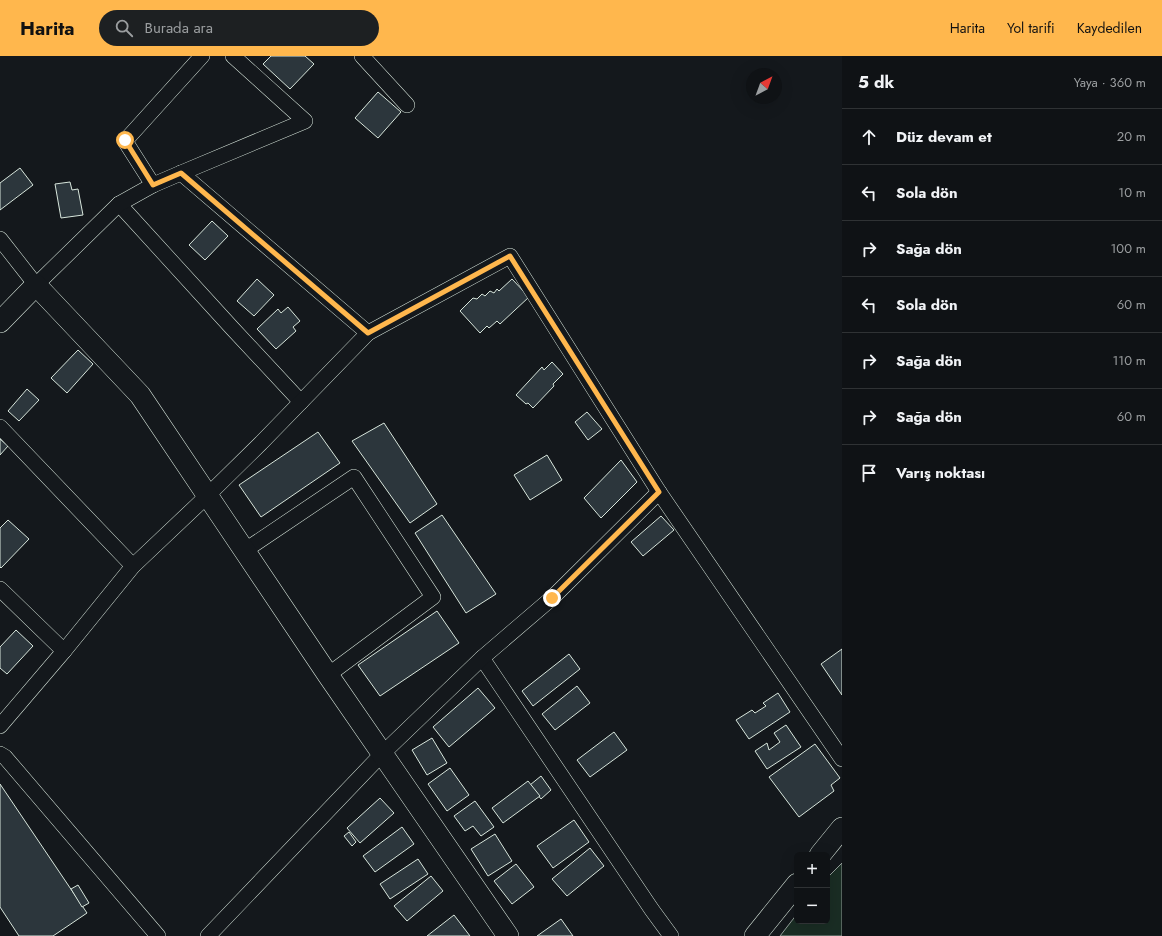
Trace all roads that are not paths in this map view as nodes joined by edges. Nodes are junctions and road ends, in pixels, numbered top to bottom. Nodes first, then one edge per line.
1 (202, 56) edge
2 (233, 56) edge
3 (362, 56) edge
4 (407, 105) dead end
5 (181, 173) junction
6 (153, 185) junction
7 (119, 204) junction
8 (0, 239) edge
9 (36, 285) junction
10 (0, 322) edge
11 (368, 333) junction
12 (301, 402) junction
13 (0, 427) edge
14 (659, 492) junction
15 (207, 496) junction
16 (244, 551) junction
17 (133, 566) junction
18 (0, 589) edge
19 (64, 652) junction
20 (482, 658) junction
21 (328, 675) junction
22 (0, 726) edge
23 (0, 754) edge
24 (382, 754) junction
25 (842, 759) edge
26 (842, 828) edge
27 (822, 852) edge
28 (794, 888) edge
29 (158, 936) edge
30 (208, 936) edge
31 (508, 936) edge
32 (671, 936) edge
33 (755, 936) edge

1 - 6 street
2 - 5 street
3 - 4 street
5 - 6 street
5 - 11 street
6 - 7 street
7 - 9 street
7 - 12 street
8 - 9 street
9 - 10 street
9 - 15 street
11 - 12 street
11 - 14 street
12 - 15 street
13 - 17 street
14 - 20 street
14 - 25 street
15 - 16 street
15 - 17 street
16 - 21 street
16 - 21 street
17 - 19 street
18 - 19 street
19 - 22 street
20 - 24 street
20 - 32 street
21 - 24 street
23 - 29 street
24 - 30 street
24 - 31 street
26 - 27 street
28 - 33 street

